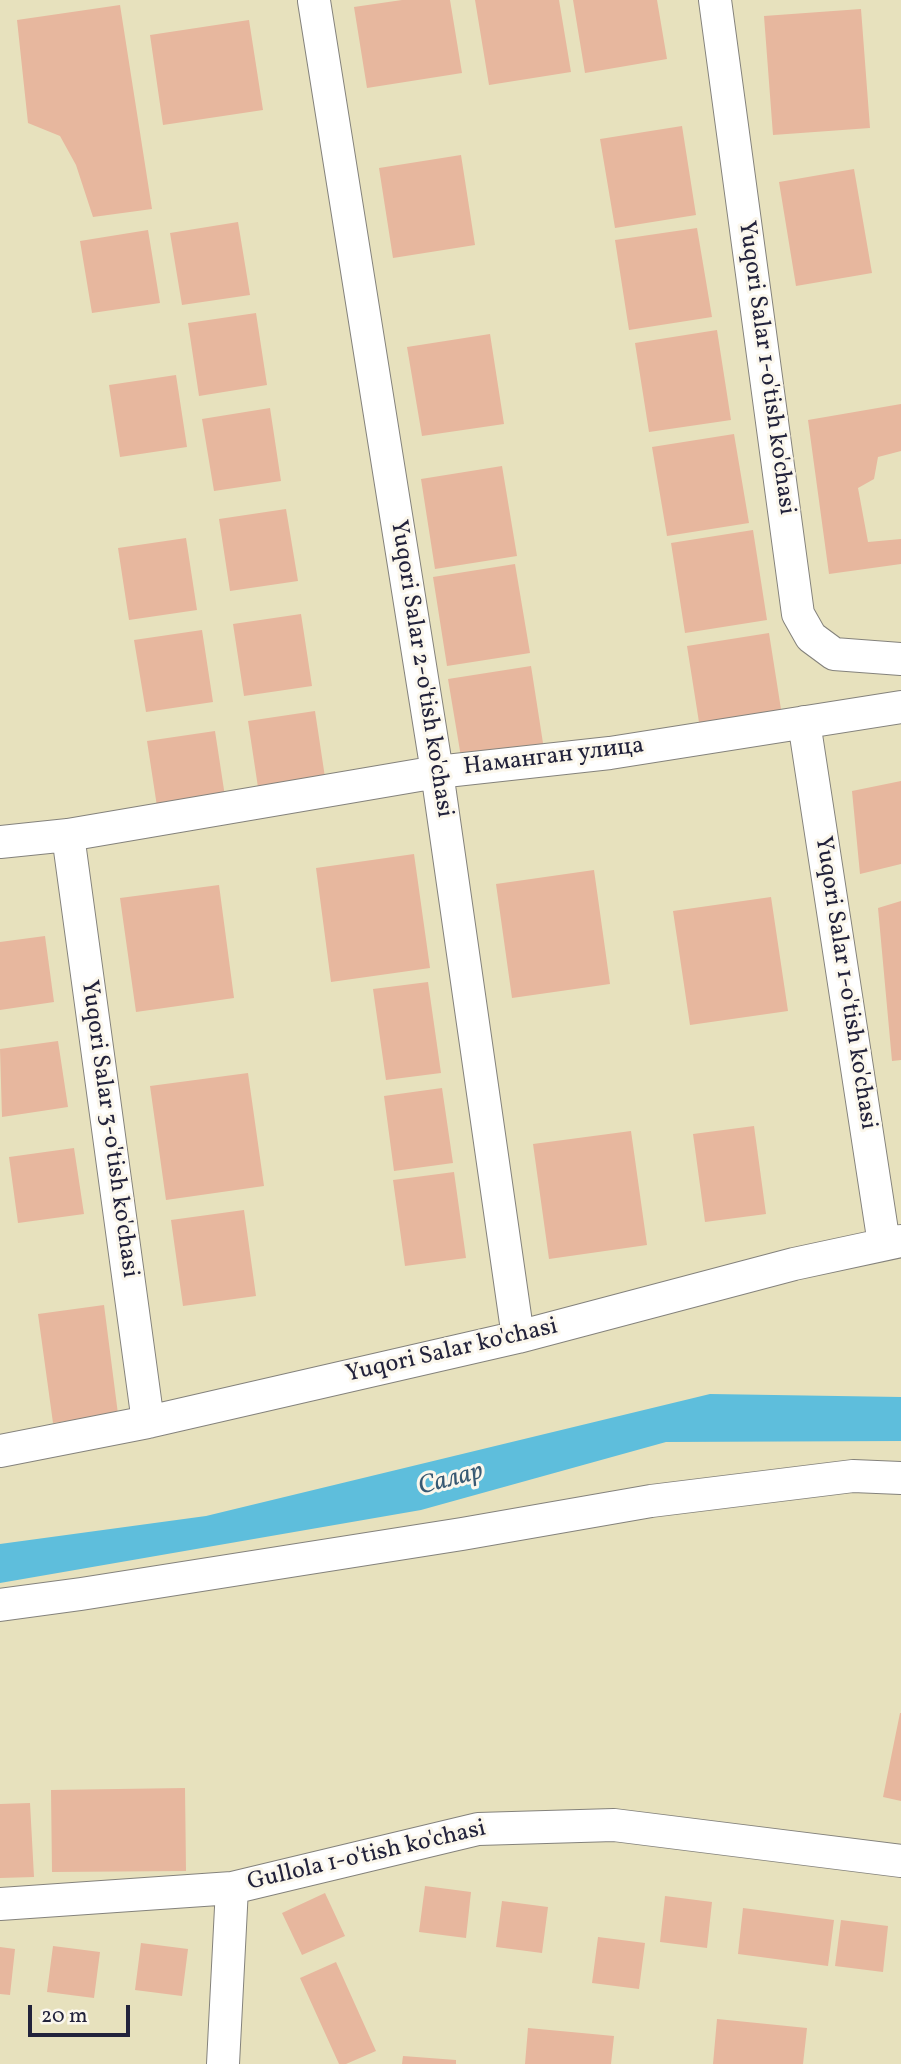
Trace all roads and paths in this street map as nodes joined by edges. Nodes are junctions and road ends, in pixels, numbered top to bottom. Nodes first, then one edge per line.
1 (715, 0) edge
2 (314, 1) edge
3 (901, 659) edge
4 (901, 707) edge
5 (804, 722) junction
6 (437, 772) junction
7 (68, 835) junction
8 (0, 842) edge
9 (892, 1243) edge
10 (518, 1338) junction
11 (148, 1422) junction
12 (0, 1451) edge
13 (901, 1478) edge
14 (0, 1605) edge
15 (901, 1861) edge
16 (232, 1888) junction
17 (0, 1904) edge
18 (223, 2064) edge

1 - 3 street, Yuqori Salar 1-o'tish ko'chasi
2 - 6 street, Yuqori Salar 2-o'tish ko'chasi
4 - 5 street, Наманган улица
5 - 6 street, Наманган улица
5 - 9 street, Yuqori Salar 1-o'tish ko'chasi
6 - 7 street, Наманган улица
6 - 10 street, Yuqori Salar 2-o'tish ko'chasi
7 - 8 street, Наманган улица
7 - 11 street, Yuqori Salar 3-o'tish ko'chasi
9 - 10 street, Yuqori Salar ko'chasi
10 - 11 street, Yuqori Salar ko'chasi
11 - 12 street, Yuqori Salar ko'chasi
13 - 14 street
15 - 16 street, Gullola 1-o'tish ko'chasi
16 - 17 street, Gullola 1-o'tish ko'chasi
16 - 18 street

